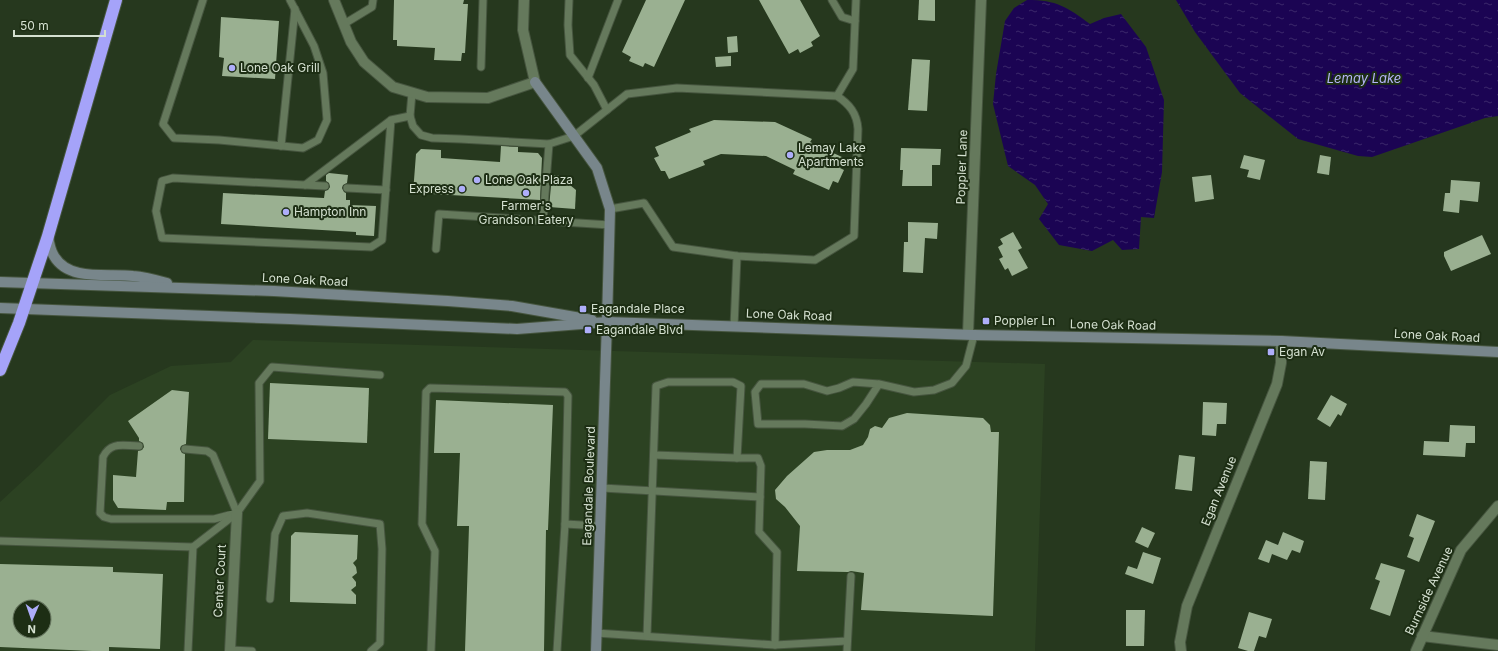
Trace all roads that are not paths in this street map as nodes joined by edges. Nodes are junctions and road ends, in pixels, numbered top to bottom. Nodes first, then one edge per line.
1 (116, 0) edge
2 (203, 0) edge
3 (290, 0) edge
4 (334, 0) edge
5 (373, 0) edge
6 (484, 0) edge
7 (524, 0) edge
8 (569, 0) edge
9 (618, 0) edge
10 (832, 0) edge
11 (856, 0) edge
12 (981, 0) edge
13 (295, 7) junction
14 (855, 21) junction
15 (344, 24) junction
16 (481, 67) dead end
17 (588, 78) junction
18 (535, 82) junction
19 (412, 93) junction
20 (837, 96) junction
21 (607, 110) junction
22 (410, 116) junction
23 (391, 120) junction
24 (574, 136) junction
25 (550, 144) junction
26 (281, 146) junction
27 (305, 184) junction
28 (325, 186) dead end
29 (347, 188) dead end
30 (386, 190) junction
31 (610, 209) junction
32 (543, 220) junction
33 (610, 225) junction
34 (48, 236) junction
35 (436, 249) dead end
36 (737, 256) junction
37 (0, 282) edge
38 (32, 283) junction
39 (196, 288) junction
40 (0, 308) edge
41 (24, 309) junction
42 (607, 322) junction
43 (734, 327) junction
44 (971, 334) junction
45 (1281, 341) junction
46 (1498, 352) edge
47 (0, 370) edge
48 (380, 375) dead end
49 (878, 384) junction
50 (139, 446) dead end
51 (185, 449) dead end
52 (654, 455) junction
53 (737, 458) junction
54 (602, 488) junction
55 (653, 491) junction
56 (760, 497) junction
57 (1498, 506) edge
58 (237, 513) junction
59 (565, 524) junction
60 (600, 526) junction
61 (0, 541) edge
62 (193, 547) junction
63 (851, 576) dead end
64 (270, 599) dead end
65 (596, 633) junction
66 (648, 636) junction
67 (1422, 636) junction
68 (847, 641) junction
69 (774, 645) junction
70 (1498, 645) edge
71 (188, 651) edge
72 (230, 651) edge
73 (252, 651) edge
74 (371, 651) edge
75 (431, 651) edge
76 (557, 651) edge
77 (596, 651) edge
78 (847, 651) edge
79 (1181, 651) edge
80 (1416, 651) edge

1 - 34 highway
2 - 26 lane
3 - 13 lane
4 - 15 street
5 - 15 lane
6 - 16 lane
7 - 18 street
8 - 17 lane
9 - 17 lane
10 - 14 lane
11 - 14 lane
12 - 44 street, Poppler Lane
13 - 26 lane
13 - 26 lane
14 - 20 lane
15 - 19 street
17 - 21 lane
18 - 19 street
18 - 24 main road
19 - 22 lane
20 - 21 lane
20 - 36 lane
21 - 24 lane
22 - 23 lane
22 - 25 lane
23 - 27 lane
23 - 30 lane
24 - 25 lane
24 - 31 main road
25 - 32 lane
27 - 28 lane
27 - 30 lane
29 - 30 lane
31 - 33 main road
31 - 36 lane
32 - 33 lane
32 - 35 lane
33 - 42 main road
34 - 38 highway
34 - 39 main road
36 - 43 lane
37 - 38 main road, Lone Oak Road
38 - 39 main road, Lone Oak Road
38 - 41 highway
39 - 42 main road, Lone Oak Road
40 - 41 main road, Lone Oak Road
41 - 42 main road, Lone Oak Road
41 - 47 highway
42 - 43 main road, Lone Oak Road
42 - 54 main road, Eagandale Boulevard
43 - 44 main road, Lone Oak Road
44 - 45 main road, Lone Oak Road
44 - 49 lane
45 - 46 main road, Lone Oak Road
45 - 79 street, Egan Avenue
48 - 58 lane
49 - 49 lane
50 - 58 lane
51 - 58 lane
52 - 53 lane
52 - 53 lane
52 - 55 lane
53 - 56 lane
54 - 55 lane
54 - 60 main road, Eagandale Boulevard
55 - 56 lane
55 - 66 lane
56 - 69 lane
57 - 67 street, Burnside Avenue
58 - 62 lane
58 - 72 street, Center Court
59 - 60 lane
59 - 75 lane
59 - 76 lane
60 - 65 main road, Eagandale Boulevard
61 - 62 lane
62 - 71 lane
63 - 68 lane
64 - 74 lane
65 - 66 lane
65 - 77 main road, Eagandale Boulevard
66 - 69 lane
67 - 70 street
67 - 80 street, Burnside Avenue
68 - 69 lane
68 - 78 lane
72 - 73 lane

